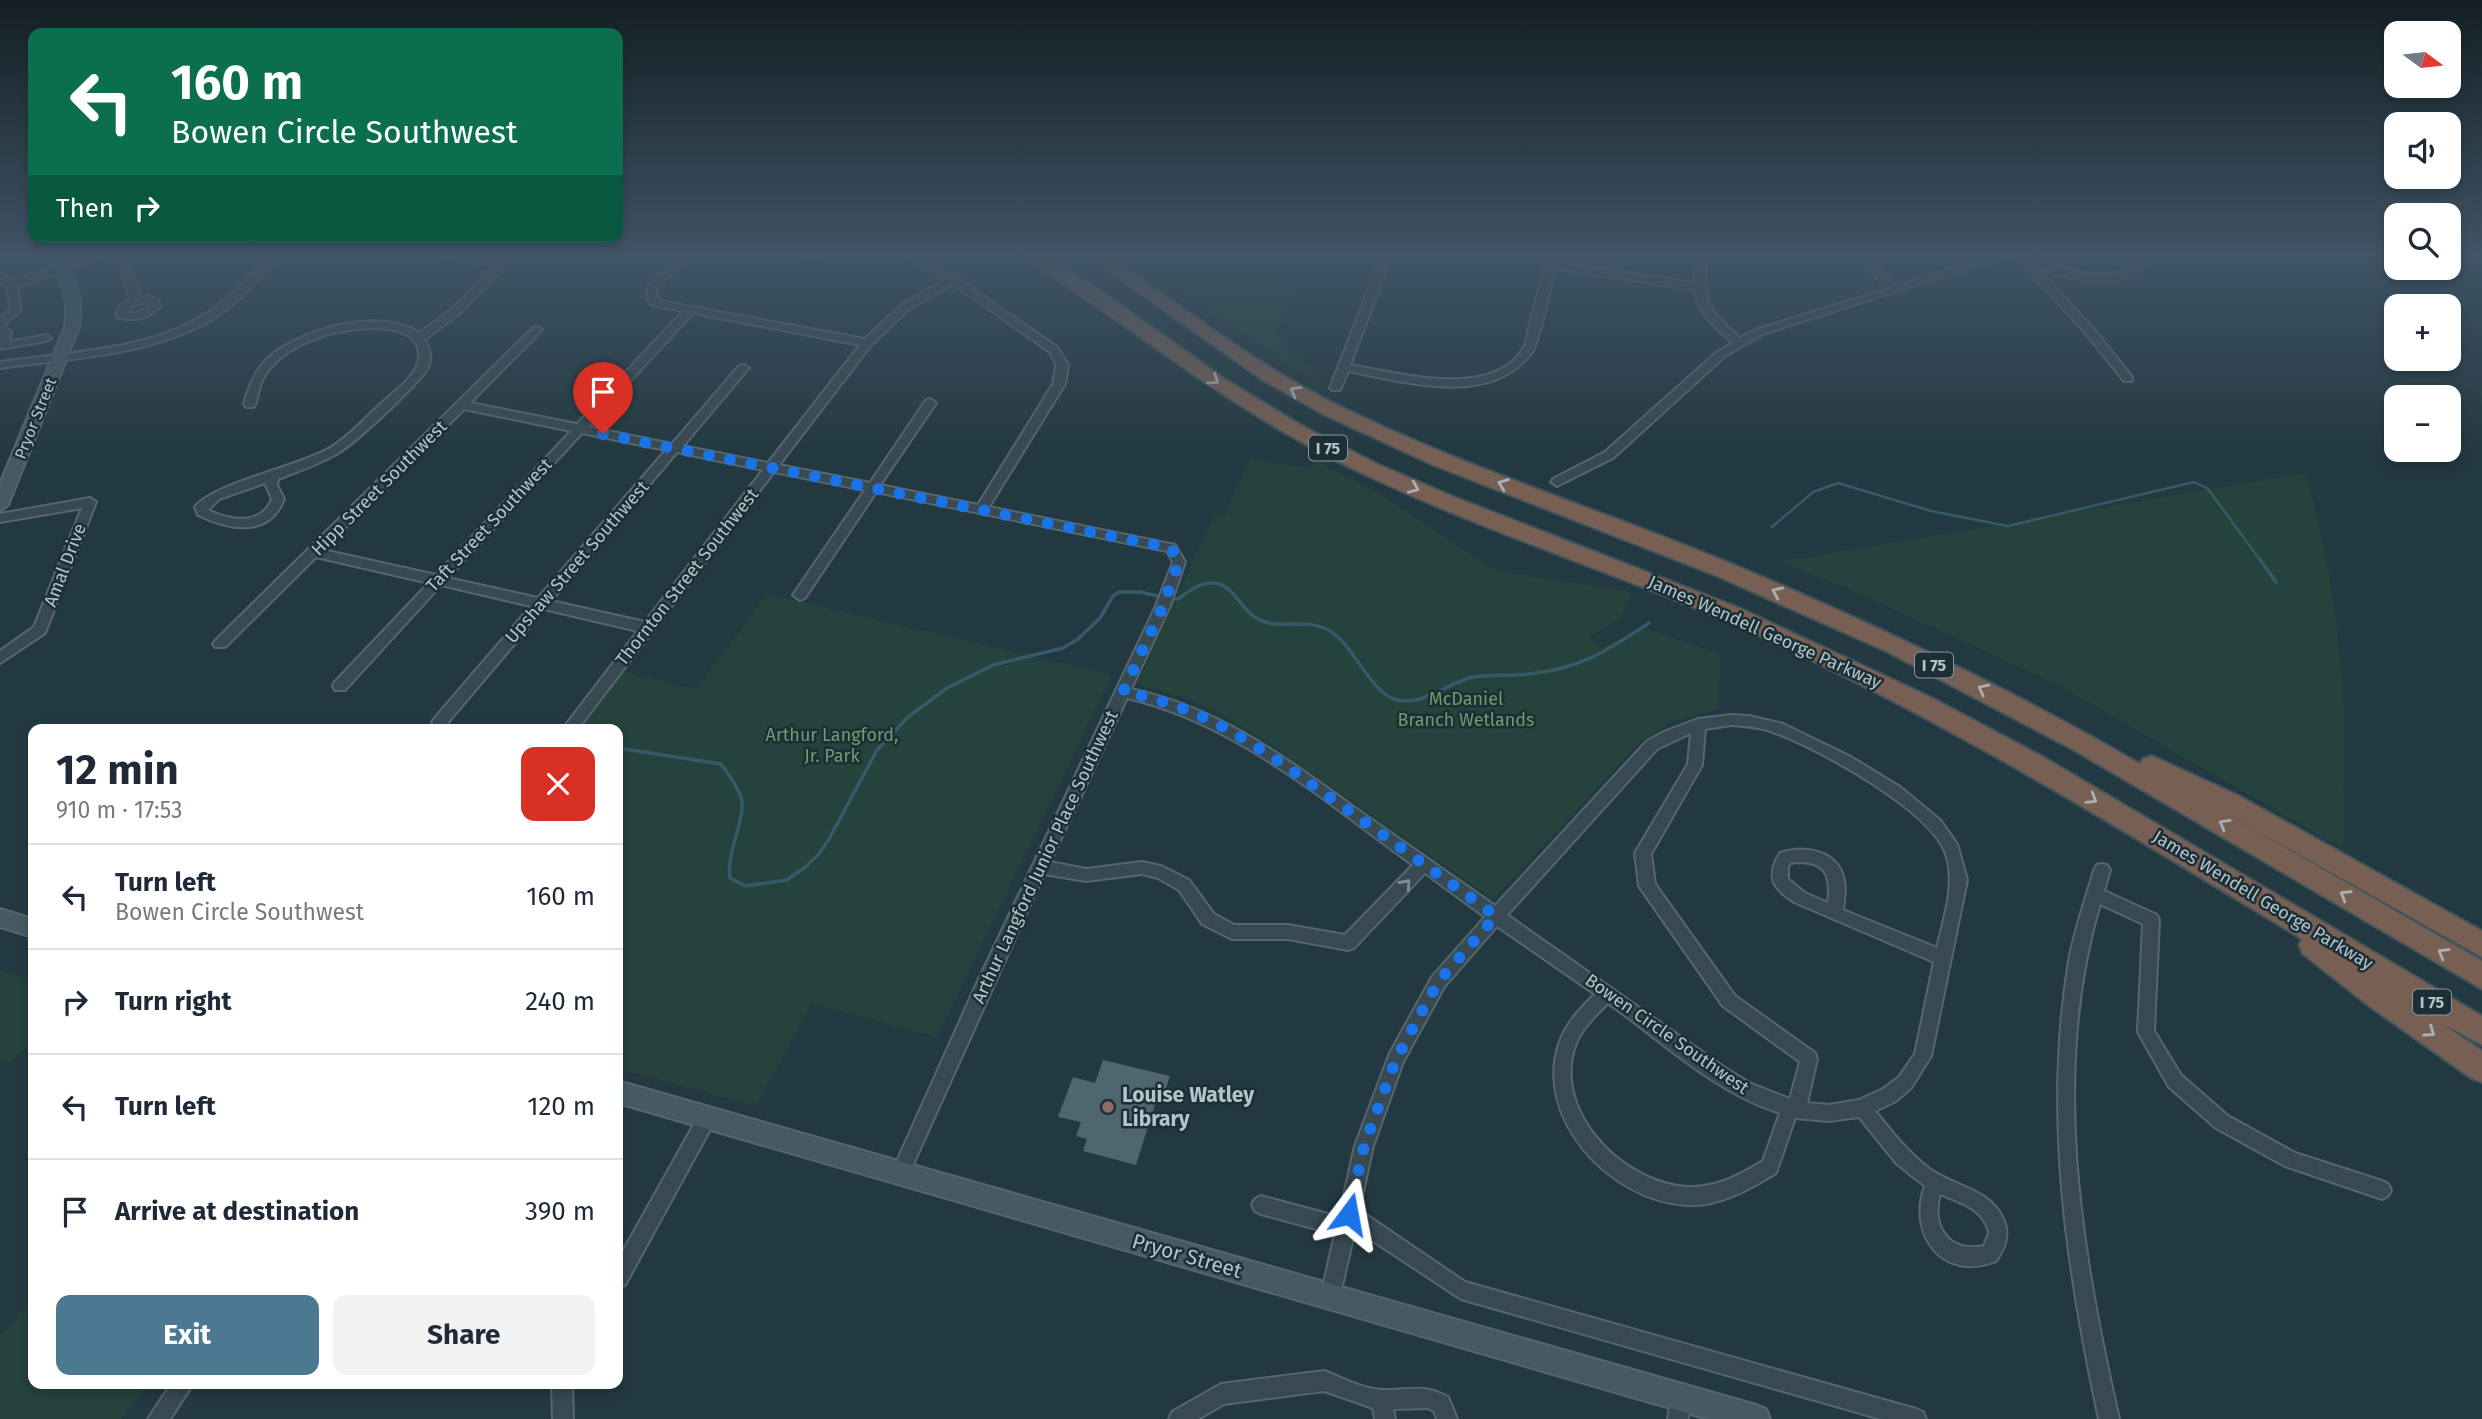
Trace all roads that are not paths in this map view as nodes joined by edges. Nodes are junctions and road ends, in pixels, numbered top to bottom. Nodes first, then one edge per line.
1 (73, 321) edge
2 (201, 321) edge
3 (442, 321) edge
4 (679, 321) edge
5 (746, 321) edge
6 (890, 321) edge
7 (1012, 321) edge
8 (1130, 321) edge
9 (1190, 321) edge
10 (1362, 321) edge
11 (1536, 321) edge
12 (1716, 321) edge
13 (1793, 321) edge
14 (2081, 321) edge
15 (0, 327) edge
16 (537, 330) dead end
17 (46, 338) dead end
18 (418, 339) junction
19 (1738, 342) junction
20 (867, 343) junction
21 (61, 356) junction
22 (0, 365) edge
23 (1344, 367) junction
24 (743, 368) dead end
25 (2128, 379) dead end
26 (1336, 388) dead end
27 (930, 403) dead end
28 (250, 404) dead end
29 (462, 405) junction
30 (579, 429) junction
31 (674, 448) junction
32 (773, 468) junction
33 (272, 477) junction
34 (1558, 482) dead end
35 (873, 488) junction
36 (0, 505) edge
37 (981, 510) junction
38 (0, 519) edge
39 (314, 552) junction
40 (437, 580) junction
41 (800, 594) dead end
42 (540, 604) junction
43 (648, 628) junction
44 (220, 644) dead end
45 (0, 658) edge
46 (340, 686) dead end
47 (1123, 692) junction
48 (439, 723) dead end
49 (574, 724) edge
50 (1698, 724) junction
51 (1424, 864) junction
52 (1042, 867) junction
53 (2102, 870) dead end
54 (2095, 894) junction
55 (1835, 914) dead end
56 (1496, 916) junction
57 (2405, 916) junction
58 (0, 918) edge
59 (28, 926) edge
60 (2482, 945) edge
61 (1943, 958) junction
62 (2482, 976) edge
63 (2380, 984) junction
64 (1607, 993) junction
65 (2482, 1032) edge
66 (2482, 1068) edge
67 (623, 1093) edge
68 (1862, 1107) junction
69 (1793, 1109) junction
70 (707, 1118) junction
71 (900, 1174) junction
72 (1935, 1183) junction
73 (2382, 1190) dead end
74 (1261, 1205) dead end
75 (1348, 1221) junction
76 (623, 1269) edge
77 (1331, 1296) junction
78 (179, 1389) edge
79 (562, 1389) edge
80 (1679, 1408) edge
81 (1383, 1409) edge
82 (158, 1419) edge
83 (564, 1419) edge
84 (1179, 1419) edge
85 (1447, 1419) edge
86 (1756, 1419) edge
87 (1916, 1419) edge
88 (2109, 1419) edge

1 - 21 main road, Pryor Street
2 - 21 street
3 - 18 street
4 - 30 street, Taft Street Southwest
5 - 20 street
6 - 20 street, Thornton Street Southwest
7 - 37 street
8 -> 63 highway, James Wendell George Parkway / I 75
57 -> 9 highway, I 75
10 - 23 street
11 - 23 street
12 - 19 street
13 - 19 street
14 - 25 street
15 - 17 street
16 - 29 street, Hipp Street Southwest
18 - 28 street
18 - 33 street
19 - 34 street
20 - 32 street, Thornton Street Southwest
21 - 22 street
21 - 36 main road, Pryor Street
23 - 26 street
24 - 31 street, Upshaw Street Southwest
27 - 35 street
29 - 30 street, Arthur Langford Junior Place Southwest
29 - 39 street, Hipp Street Southwest
30 - 31 street, Arthur Langford Junior Place Southwest
30 - 40 street, Taft Street Southwest
31 - 32 street, Arthur Langford Junior Place Southwest
31 - 42 street, Upshaw Street Southwest
32 - 35 street, Arthur Langford Junior Place Southwest
32 - 43 street, Thornton Street Southwest
33 - 33 street
35 - 37 street, Arthur Langford Junior Place Southwest
35 - 41 street
37 - 47 street, Arthur Langford Junior Place Southwest
38 - 45 street, Amal Drive
39 - 40 street
39 - 44 street, Hipp Street Southwest
40 - 42 street
40 - 46 street, Taft Street Southwest
42 - 43 street
42 - 48 street, Upshaw Street Southwest
43 - 49 street, Thornton Street Southwest
47 - 51 street, Bowen Circle Southwest
47 - 52 street, Arthur Langford Junior Place Southwest
50 - 56 street, Bowen Circle Southwest
50 - 61 street, Bowen Circle Southwest
50 - 69 street
52 -> 51 street
51 - 56 street, Bowen Circle Southwest
52 - 71 street, Arthur Langford Junior Place Southwest
53 - 54 street
54 - 73 street
54 - 88 street
55 - 61 street
56 - 64 street, Bowen Circle Southwest
56 - 75 street, Bowen Circle Southwest
57 - 60 highway
62 -> 57 highway
58 - 59 main road
61 - 68 street, Bowen Circle Southwest
63 - 65 highway, James Wendell George Parkway / I 75
63 -> 66 highway
64 - 69 street, Bowen Circle Southwest
64 - 69 street
67 - 70 main road, Pryor Street
68 - 69 street, Bowen Circle Southwest
68 - 72 street
70 - 71 main road, Pryor Street
70 - 76 street
71 - 77 main road, Pryor Street
72 - 72 street
74 - 75 street
75 - 77 street, Bowen Circle Southwest
75 - 87 street
77 - 80 main road, Pryor Street
78 - 82 street
79 - 83 street
80 - 86 main road, Pryor Street
81 - 84 street
81 - 85 street

